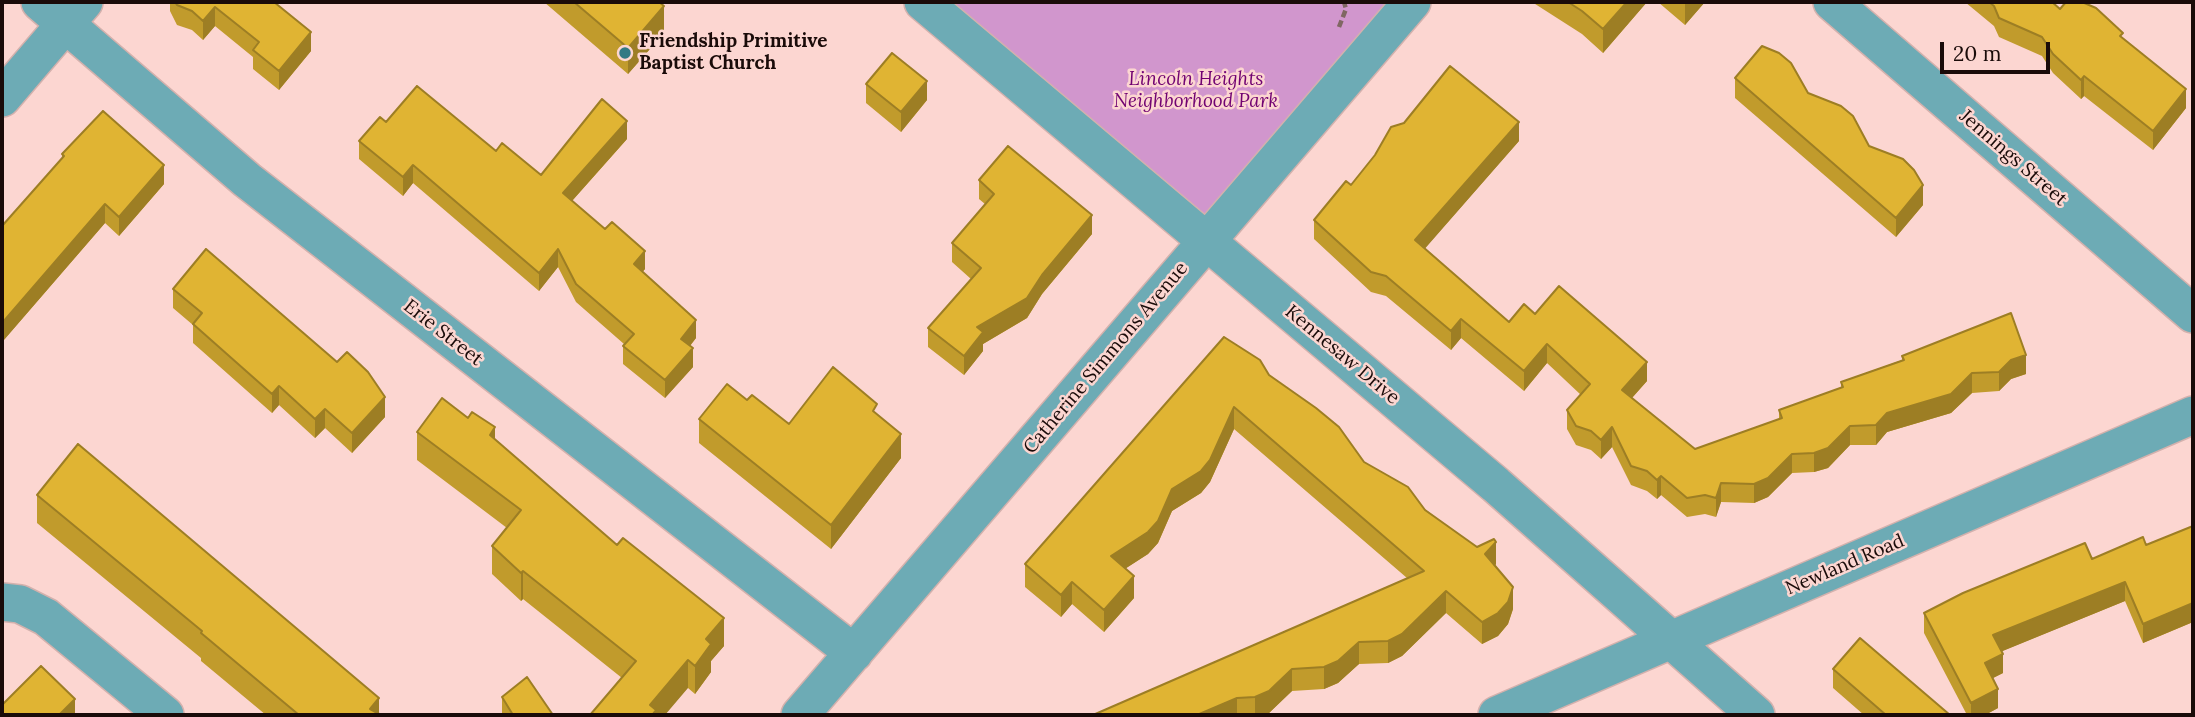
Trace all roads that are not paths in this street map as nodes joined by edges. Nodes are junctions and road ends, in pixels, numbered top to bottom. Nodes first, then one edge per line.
1 (923, 2) edge
2 (1412, 2) edge
3 (1832, 2) edge
4 (64, 9) edge
5 (2, 98) edge
6 (1205, 241) junction
7 (2193, 314) edge
8 (2193, 415) edge
9 (2, 602) edge
10 (1672, 640) junction
11 (854, 653) junction
12 (165, 715) edge
13 (800, 715) edge
14 (1497, 715) edge
15 (1756, 715) edge

1 - 6 street, Kennesaw Drive
2 - 6 street, Catherine Simmons Avenue
3 - 7 street, Jennings Street
4 - 5 street
4 - 11 street, Erie Street
6 - 10 street, Kennesaw Drive
6 - 11 street, Catherine Simmons Avenue
8 - 10 street, Newland Road
9 - 12 street
10 - 14 street, Newland Road
10 - 15 street, Kennesaw Drive
11 - 13 street, Catherine Simmons Avenue

